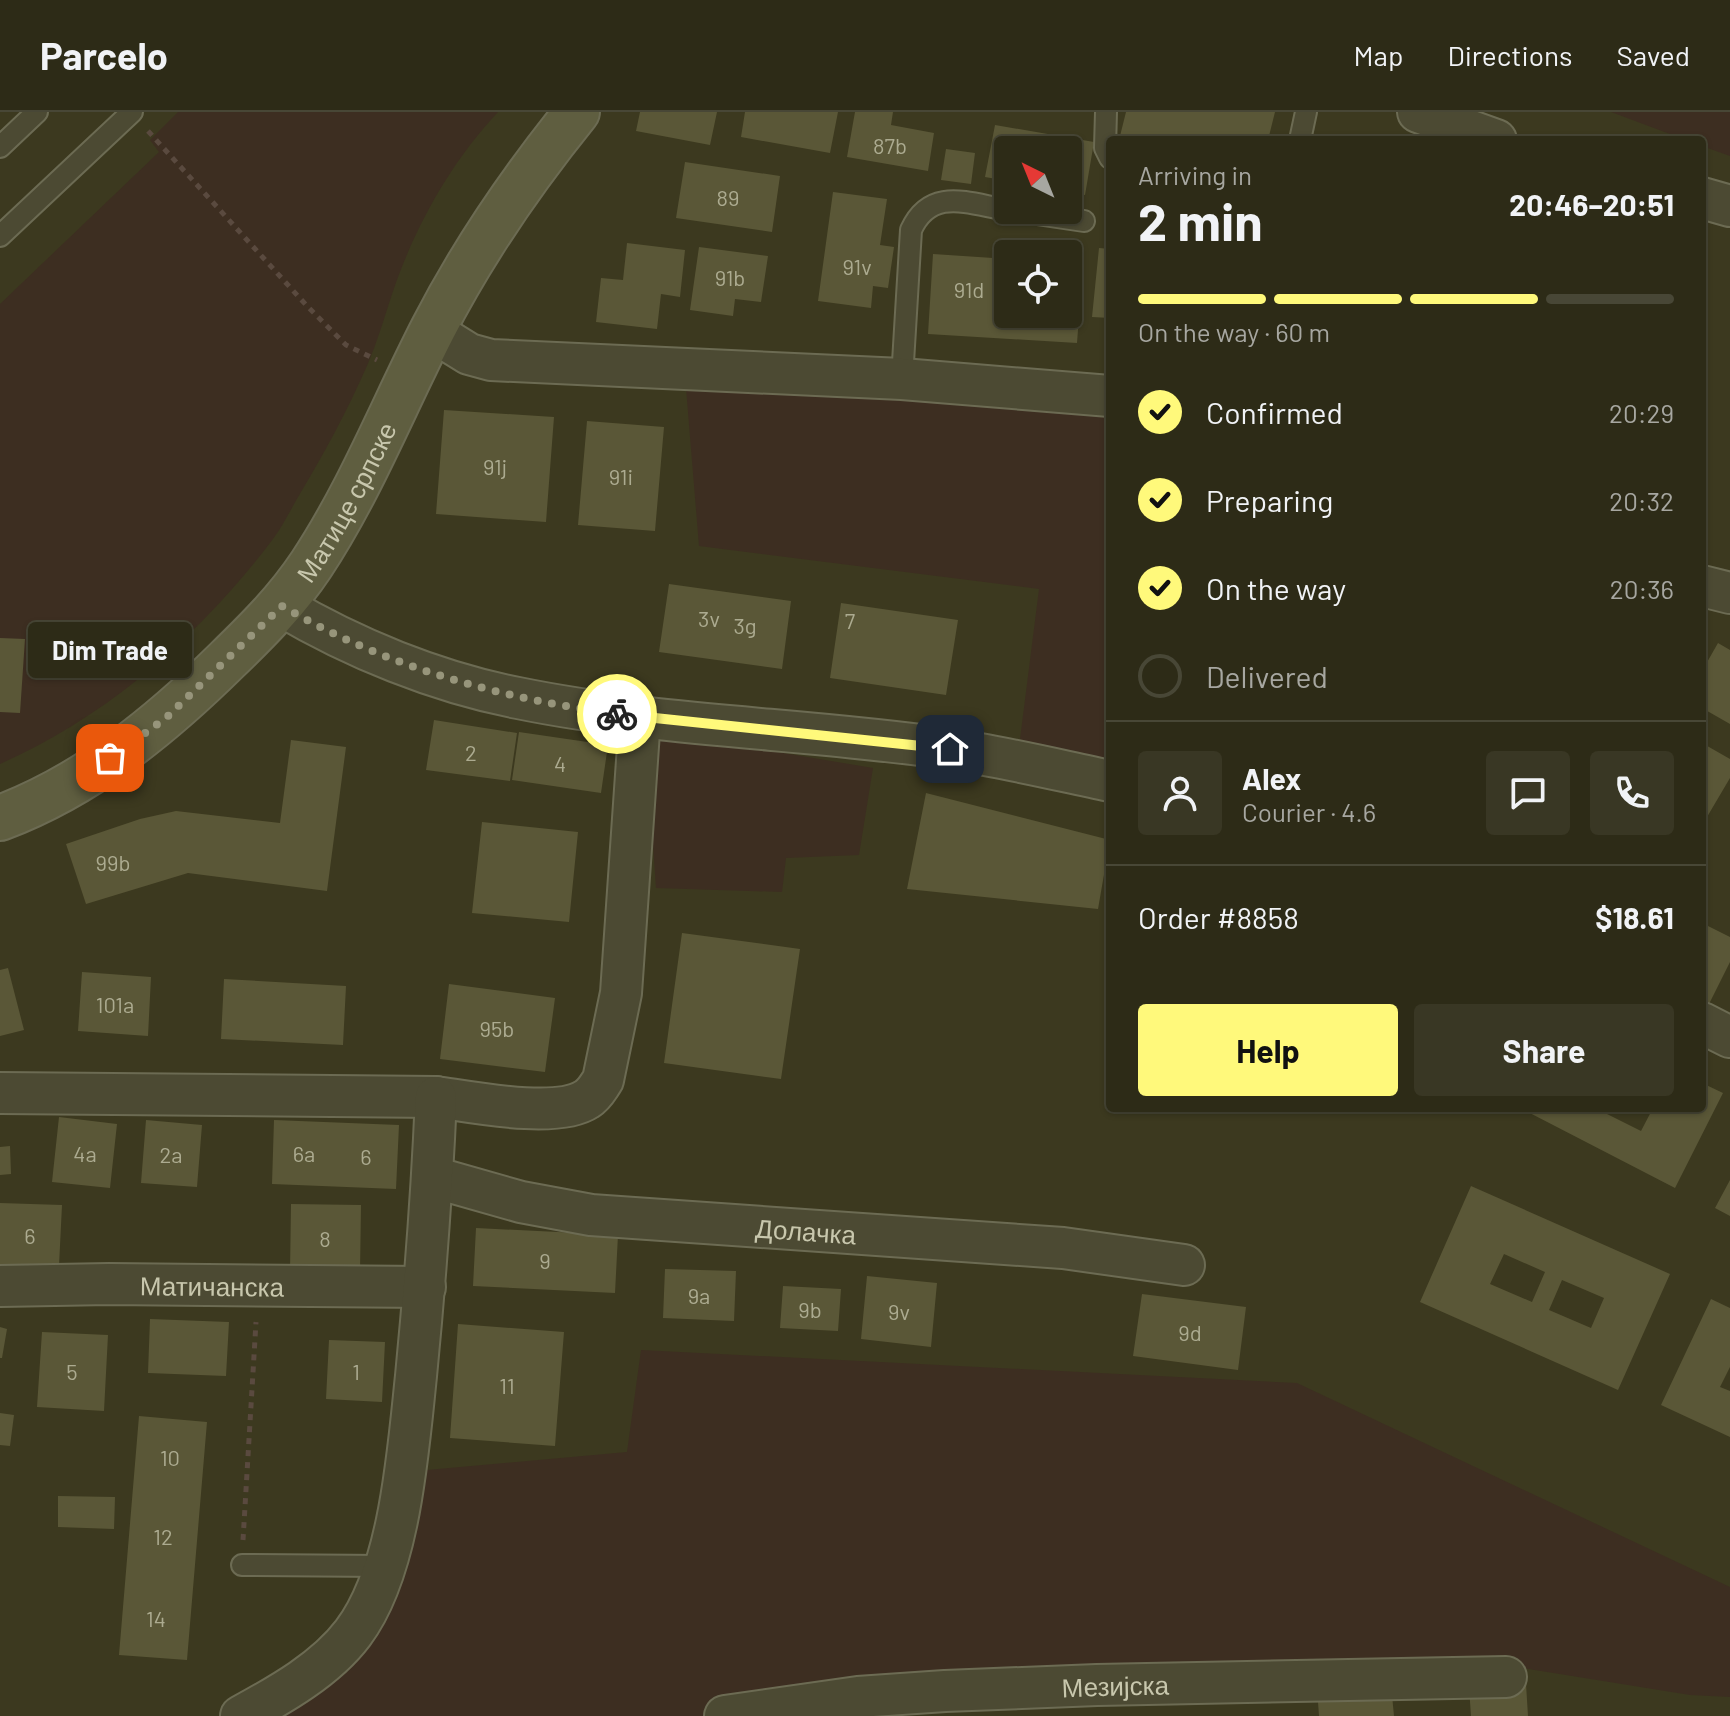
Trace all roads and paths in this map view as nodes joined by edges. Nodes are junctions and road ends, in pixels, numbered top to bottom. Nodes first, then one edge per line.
1 (37, 112) edge
2 (132, 112) edge
3 (577, 112) edge
4 (1306, 112) edge
5 (1418, 112) edge
6 (1101, 113) edge
7 (1301, 136) edge
8 (1485, 136) edge
9 (0, 147) edge
10 (1106, 150) edge
11 (1706, 199) edge
12 (1730, 206) edge
13 (994, 208) edge
14 (0, 236) edge
15 (432, 331) junction
16 (346, 345) dead end
17 (902, 379) junction
18 (1106, 396) edge
19 (1706, 587) edge
20 (1730, 593) edge
21 (282, 606) junction
22 (640, 717) junction
23 (1106, 780) edge
24 (0, 818) edge
25 (1706, 1025) edge
26 (1730, 1037) edge
27 (0, 1093) edge
28 (436, 1097) junction
29 (433, 1177) junction
30 (1184, 1265) dead end
31 (0, 1286) edge
32 (259, 1287) junction
33 (425, 1287) junction
34 (242, 1565) joint
35 (384, 1566) junction
36 (1506, 1677) dead end
37 (241, 1716) edge
38 (725, 1716) edge

1 - 9 lane
2 - 14 lane
2 - 16 path
3 - 15 main road, Матице српске
4 - 7 lane
5 - 8 street
6 - 10 lane
11 - 12 street
13 - 17 lane
15 - 17 street
15 - 21 main road, Матице српске
17 - 18 street
19 - 20 street
21 - 22 street
21 - 24 main road, Матице српске
22 - 23 street
22 - 28 street
25 - 26 street
27 - 28 street
28 - 29 street
29 - 30 street, Долачка
29 - 33 street
31 - 32 street, Матичанска
32 - 33 street, Матичанска
32 - 34 path
33 - 35 street
34 - 35 lane
35 - 37 street
36 - 38 street, Мезијска

